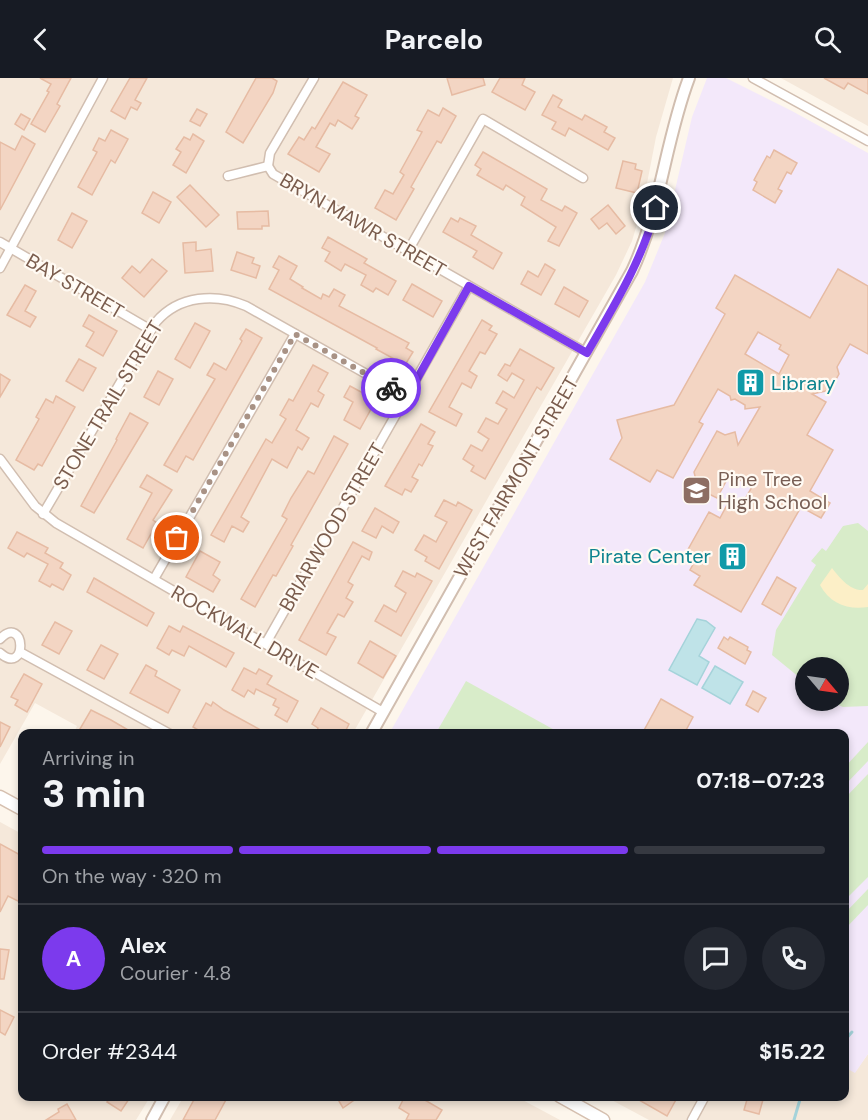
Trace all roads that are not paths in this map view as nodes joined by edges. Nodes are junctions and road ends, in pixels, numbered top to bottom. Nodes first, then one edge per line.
1 (103, 78) edge
2 (314, 78) edge
3 (689, 78) edge
4 (753, 78) edge
5 (868, 141) edge
6 (268, 166) junction
7 (228, 176) dead end
8 (583, 178) dead end
9 (0, 242) edge
10 (11, 248) junction
11 (408, 251) junction
12 (0, 268) edge
13 (469, 286) junction
14 (151, 330) junction
15 (295, 334) junction
16 (587, 353) junction
17 (407, 397) junction
18 (0, 459) edge
19 (43, 514) junction
20 (154, 579) junction
21 (0, 639) edge
22 (266, 644) junction
23 (20, 652) junction
24 (0, 653) edge
25 (383, 712) junction
26 (161, 729) edge
27 (374, 729) edge
28 (0, 797) edge
29 (18, 807) edge
30 (162, 1101) edge
31 (569, 1101) edge
32 (702, 1101) edge
33 (152, 1120) edge
34 (603, 1120) edge
35 (692, 1120) edge

1 - 10 street
2 - 6 street
3 - 16 street, WEST FAIRMONT STREET
4 - 5 street
6 - 7 street
6 - 11 street, BRYN MAWR STREET
8 - 11 street
9 - 10 street, BAY STREET
10 - 12 street
10 - 14 street, BAY STREET
11 - 13 street, BRYN MAWR STREET
13 - 16 street, BRYN MAWR STREET
13 - 17 street, BRIARWOOD STREET
14 - 15 street, STONE TRAIL STREET
14 - 19 street, STONE TRAIL STREET
15 - 17 street, STONE TRAIL STREET
15 - 20 street
16 - 25 street, WEST FAIRMONT STREET
17 - 22 street, BRIARWOOD STREET
18 - 19 street, ROCKWALL DRIVE
19 - 20 street, ROCKWALL DRIVE
20 - 22 street, ROCKWALL DRIVE
21 - 23 street
22 - 25 street, ROCKWALL DRIVE
23 - 24 street
23 - 26 street
25 - 27 street, WEST FAIRMONT STREET
28 - 29 main road
30 - 33 street
31 - 34 main road
32 - 35 street

